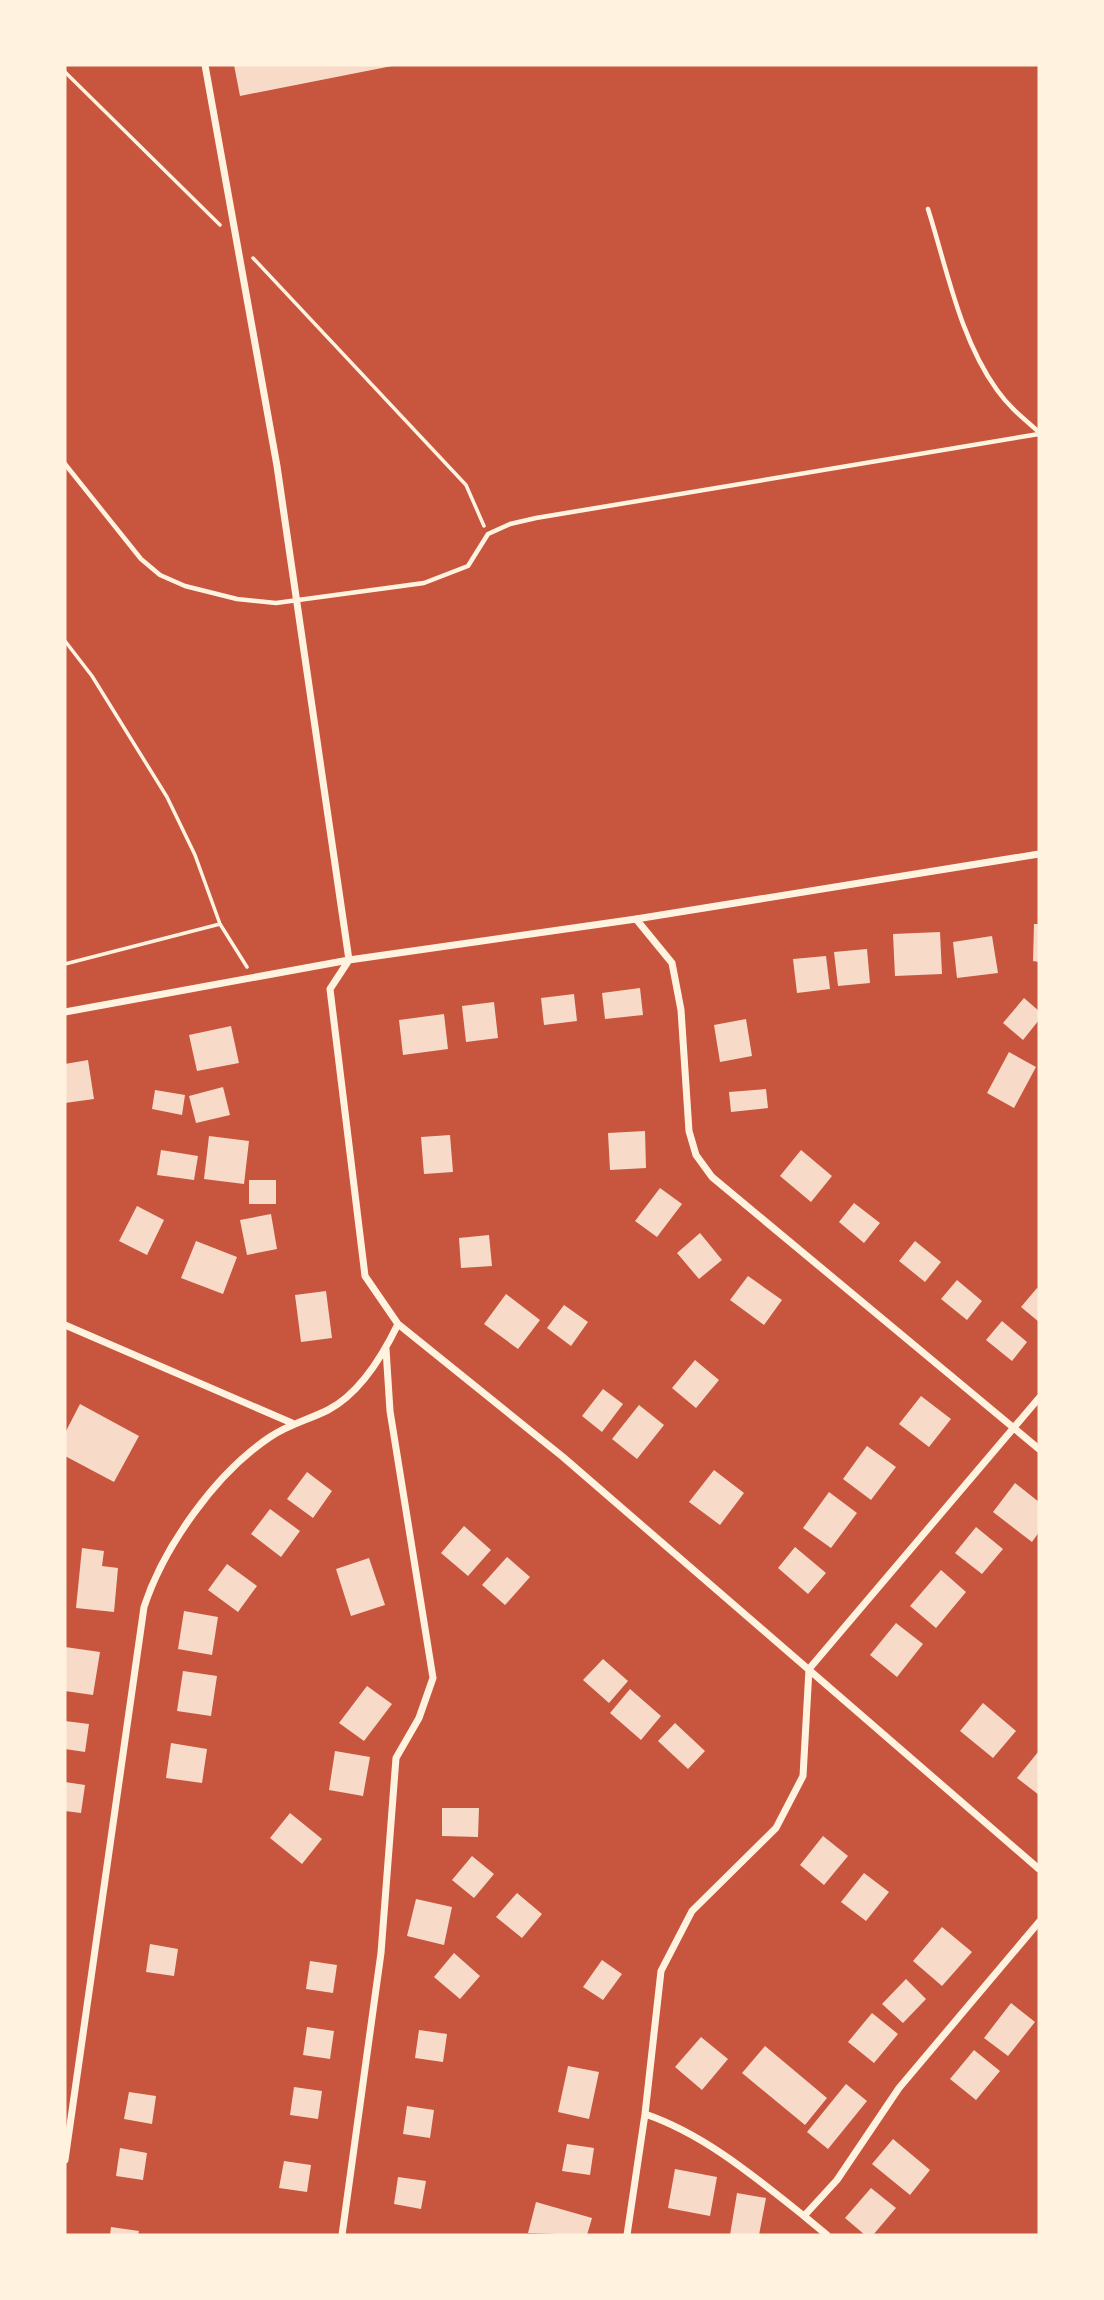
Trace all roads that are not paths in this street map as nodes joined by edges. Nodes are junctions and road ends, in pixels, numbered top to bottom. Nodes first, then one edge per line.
1 (205, 65) edge
2 (928, 209) dead end
3 (1039, 433) edge
4 (65, 464) edge
5 (298, 600) junction
6 (1039, 853) edge
7 (636, 919) junction
8 (349, 960) junction
9 (65, 1013) edge
10 (398, 1324) junction
11 (65, 1325) edge
12 (386, 1348) junction
13 (1039, 1398) edge
14 (292, 1423) junction
15 (1015, 1428) junction
16 (1039, 1449) edge
17 (809, 1669) junction
18 (1039, 1869) edge
19 (1039, 1922) edge
20 (645, 2115) junction
21 (65, 2160) edge
22 (804, 2216) junction
23 (342, 2235) edge
24 (626, 2235) edge
25 (827, 2235) edge

1 - 5 street
2 - 3 lane
3 - 5 lane
4 - 5 lane
5 - 8 street
6 - 7 street
7 - 8 street
7 - 15 street
8 - 9 street
8 - 10 street
10 - 12 street
10 - 17 street
11 - 14 street
12 - 14 street
12 - 23 street
13 - 15 street
14 - 21 street
15 - 16 street
15 - 17 street
17 - 18 street
17 - 20 street
19 - 22 street
20 - 22 street
20 - 24 street
22 - 25 street

